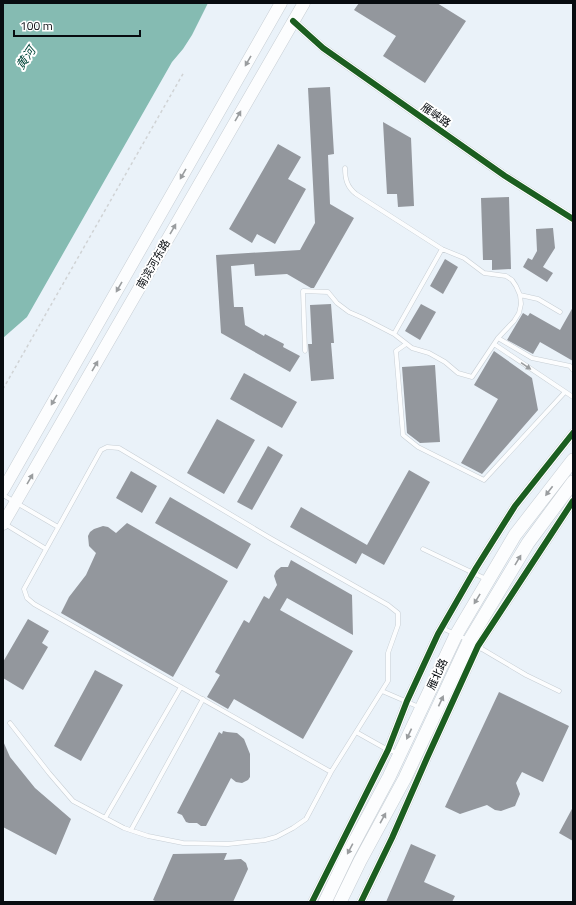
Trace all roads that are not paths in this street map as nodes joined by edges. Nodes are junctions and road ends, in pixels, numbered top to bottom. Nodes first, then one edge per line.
1 (281, 3) edge
2 (304, 3) edge
3 (293, 20) junction
4 (267, 27) junction
5 (284, 37) junction
6 (345, 168) dead end
7 (573, 219) edge
8 (442, 249) junction
9 (520, 295) junction
10 (560, 312) dead end
11 (394, 334) junction
12 (498, 338) junction
13 (406, 344) junction
14 (494, 344) junction
15 (305, 351) dead end
16 (573, 370) edge
17 (564, 392) junction
18 (573, 397) edge
19 (573, 433) edge
20 (573, 460) edge
21 (573, 482) edge
22 (3, 490) edge
23 (3, 495) edge
24 (573, 501) edge
25 (16, 503) junction
26 (3, 523) edge
27 (58, 527) junction
28 (46, 549) junction
29 (423, 549) dead end
30 (473, 573) junction
31 (488, 580) junction
32 (442, 628) junction
33 (456, 635) junction
34 (474, 644) junction
35 (181, 687) junction
36 (382, 690) junction
37 (559, 690) dead end
38 (203, 699) junction
39 (407, 701) junction
40 (421, 708) junction
41 (10, 724) dead end
42 (356, 732) junction
43 (394, 752) junction
44 (331, 772) junction
45 (106, 818) junction
46 (131, 830) junction
47 (312, 902) edge
48 (324, 902) edge
49 (340, 902) edge
50 (361, 902) edge

1 - 4 main road, 南滨河东路
2 - 3 main road, 南滨河东路
3 - 5 main road, 南滨河东路
3 - 7 street, 雁峡路
4 - 5 main road
4 -> 22 main road, 南滨河东路
25 -> 5 main road, 南滨河东路
6 - 8 lane
8 - 9 lane
8 - 11 lane
9 - 10 lane
9 - 12 lane
11 - 13 lane
11 - 15 lane
12 - 14 lane
12 - 16 lane
13 - 14 lane
13 - 17 lane
14 -> 17 lane
17 - 18 lane
19 - 30 street
20 -> 31 main road, 雁北路
34 -> 21 main road, 雁北路
23 - 25 lane
24 - 34 street
25 - 26 main road, 南滨河东路
25 - 27 lane
26 - 28 lane
27 - 28 lane
27 - 36 lane
28 - 35 lane
29 - 30 lane
30 - 31 lane
30 - 32 street
31 -> 33 main road, 雁北路
32 - 33 lane
32 - 39 street
33 - 34 lane
33 - 40 main road, 雁北路
34 - 37 lane
49 -> 34 main road, 雁北路
34 - 50 street
35 - 38 lane
35 - 45 lane
36 - 39 lane
36 - 42 lane
38 - 44 lane
38 - 46 lane
39 - 40 lane
39 - 43 street
40 -> 43 main road, 雁北路
41 - 45 lane
42 - 43 lane
42 - 44 lane
43 - 47 street
43 -> 48 main road, 雁北路
44 - 46 lane
45 - 46 lane

